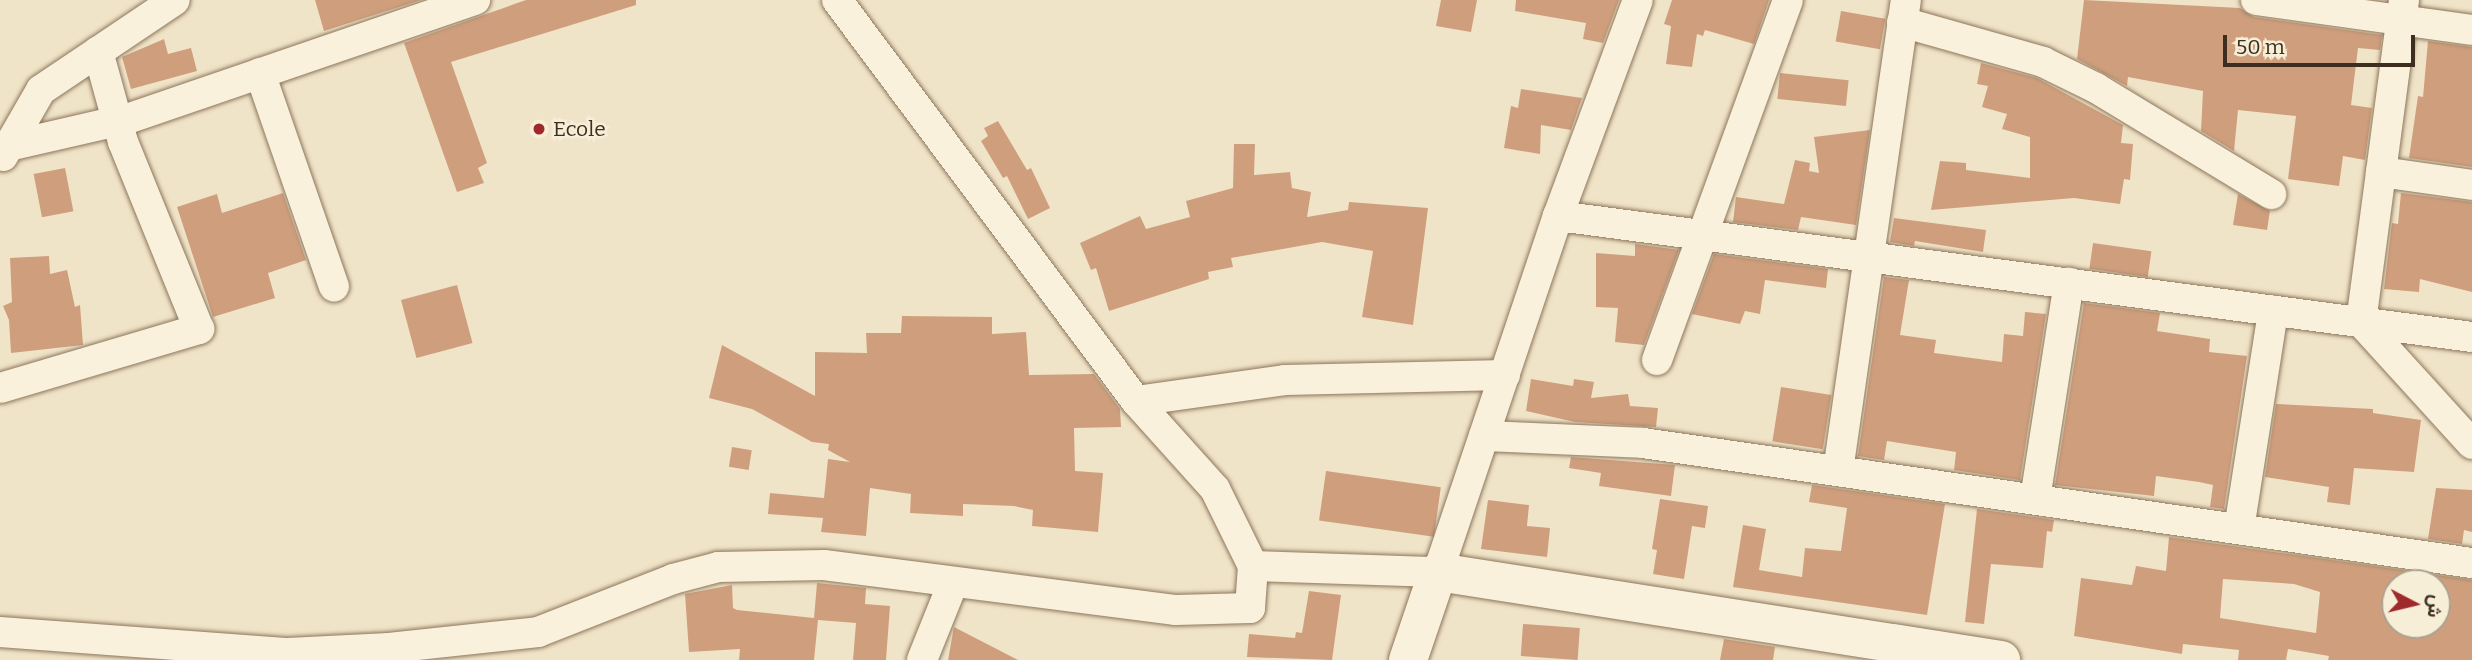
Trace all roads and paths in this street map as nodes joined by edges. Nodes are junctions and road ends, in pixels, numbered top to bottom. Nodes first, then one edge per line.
1 (175, 0) edge
2 (475, 0) edge
3 (837, 0) edge
4 (1638, 0) edge
5 (1788, 0) edge
6 (2256, 0) edge
7 (2403, 10) edge
8 (1904, 11) edge
9 (2472, 30) edge
10 (98, 51) junction
11 (260, 73) junction
12 (117, 121) junction
13 (5, 154) edge
14 (2381, 172) junction
15 (2472, 185) edge
16 (2271, 194) dead end
17 (1558, 216) junction
18 (1704, 235) junction
19 (1868, 257) junction
20 (2068, 283) junction
21 (334, 287) dead end
22 (2273, 311) junction
23 (2361, 322) junction
24 (2472, 337) edge
25 (1657, 360) dead end
26 (1505, 375) junction
27 (0, 388) edge
28 (1136, 401) junction
29 (1484, 436) junction
30 (2472, 444) edge
31 (1838, 471) junction
32 (2035, 499) junction
33 (2239, 529) junction
34 (2472, 563) edge
35 (1253, 566) junction
36 (1438, 572) junction
37 (953, 583) junction
38 (0, 632) edge
39 (119, 651) edge
40 (376, 654) edge
41 (922, 660) edge
42 (1408, 660) edge
43 (2001, 660) edge

1 - 10 street
2 - 11 street
3 - 28 street
4 - 17 street
5 - 18 street
6 - 7 street
7 - 9 street
7 - 14 street
8 - 16 street
8 - 19 street
10 - 12 street
10 - 13 street
11 - 12 street
11 - 21 street
12 - 13 street
12 - 27 street
14 - 15 street
14 - 23 street
17 - 18 street
17 - 26 street
18 - 19 street
18 - 25 street
19 - 20 street
19 - 31 street
20 - 22 street
20 - 32 street
22 - 23 street
22 - 33 street
23 - 24 street
23 - 30 street
26 - 28 street
26 - 29 street
28 - 35 street
29 - 31 street
29 - 36 street
31 - 32 street
32 - 33 street
33 - 34 street
35 - 36 street
35 - 37 street
36 - 42 street
36 - 43 street
37 - 40 street
37 - 41 street
38 - 39 street
39 - 40 street

